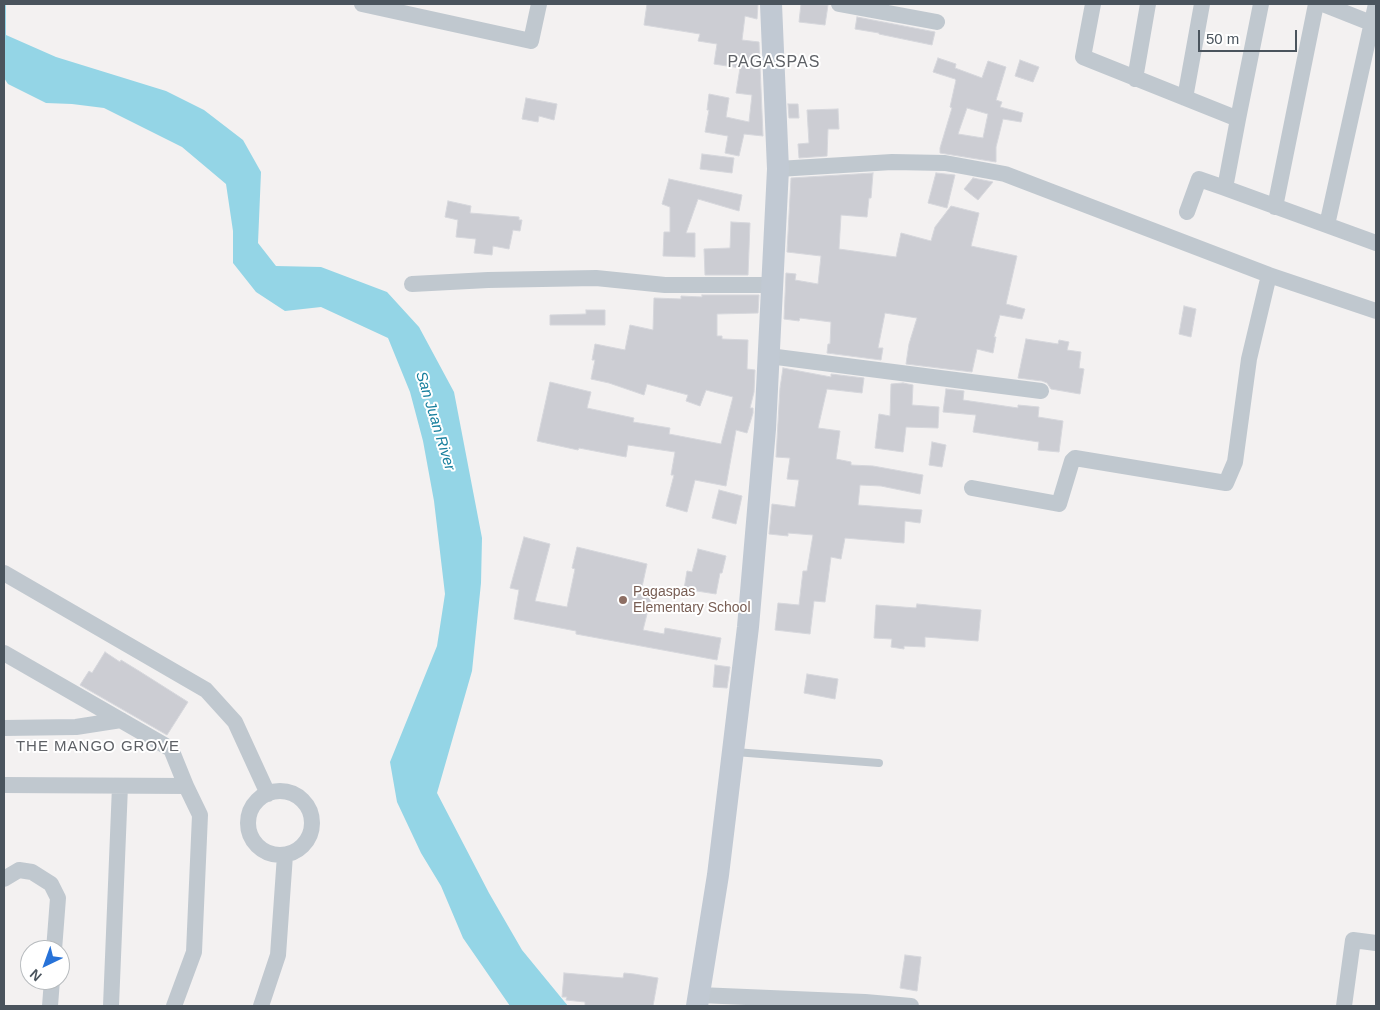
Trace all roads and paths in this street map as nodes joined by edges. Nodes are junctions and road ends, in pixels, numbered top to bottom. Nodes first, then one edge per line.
1 (362, 4) edge
2 (539, 4) edge
3 (771, 4) edge
4 (839, 4) edge
5 (1093, 4) edge
6 (1148, 4) edge
7 (1202, 4) edge
8 (1261, 4) edge
9 (1316, 4) edge
10 (1324, 4) edge
11 (1376, 4) edge
12 (937, 22) dead end
13 (1374, 24) edge
14 (1135, 78) junction
15 (1185, 98) junction
16 (1238, 119) junction
17 (778, 169) junction
18 (1225, 188) junction
19 (1275, 206) junction
20 (1186, 212) dead end
21 (1327, 225) junction
22 (1376, 243) edge
23 (1269, 275) junction
24 (412, 284) dead end
25 (772, 285) junction
26 (1376, 311) edge
27 (769, 356) junction
28 (1042, 392) dead end
29 (972, 488) dead end
30 (4, 573) edge
31 (4, 653) edge
32 (121, 720) junction
33 (4, 728) edge
34 (733, 752) junction
35 (879, 763) dead end
36 (4, 786) edge
37 (120, 786) junction
38 (186, 786) junction
39 (268, 794) junction
40 (285, 855) junction
41 (4, 879) edge
42 (55, 940) edge
43 (1376, 943) edge
44 (51, 990) edge
45 (698, 1001) edge
46 (50, 1006) edge
47 (112, 1006) edge
48 (174, 1006) edge
49 (261, 1006) edge
50 (911, 1006) edge
51 (1344, 1006) edge

1 - 2 street
3 - 17 main road
4 - 12 street
5 - 14 street
6 - 14 street
7 - 15 street
8 - 16 street
9 - 19 street
10 - 13 street
11 - 13 street
13 - 21 street
14 - 15 street
15 - 16 street
16 - 18 street
17 - 23 street
17 - 25 main road
18 - 19 street
18 - 20 street
19 - 21 street
21 - 22 street
23 - 26 street
23 - 29 street
24 - 25 street
25 - 27 main road
27 - 28 street
27 - 34 main road
30 - 39 street
31 - 32 street
32 - 33 street
32 - 38 street
34 - 35 lane
34 - 45 main road
36 - 37 street
37 - 38 street
37 - 47 street
38 - 48 street
39 - 40 street
39 - 40 street
40 - 49 street
41 - 42 street
43 - 51 street
44 - 46 street
45 - 50 street

